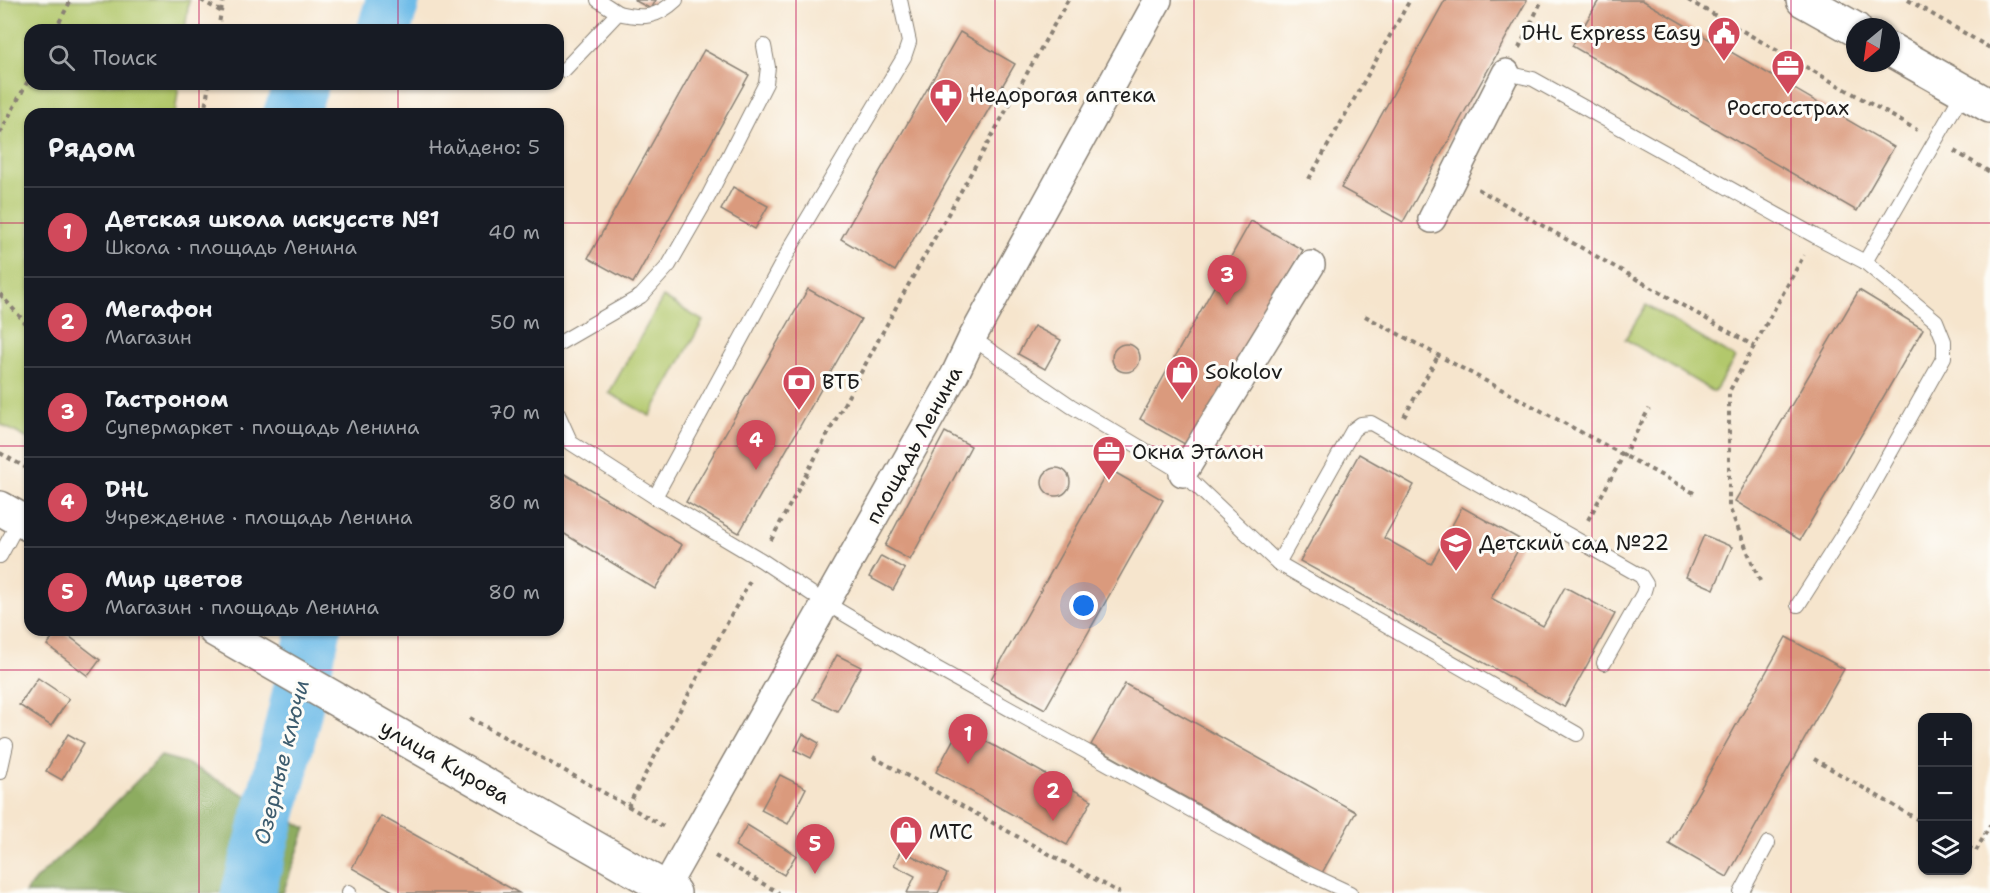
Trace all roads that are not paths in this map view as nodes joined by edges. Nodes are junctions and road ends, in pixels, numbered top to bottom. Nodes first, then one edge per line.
1 (598, 0) edge
2 (676, 0) edge
3 (900, 0) edge
4 (1158, 0) edge
5 (1803, 0) edge
6 (618, 13) junction
7 (1846, 24) edge
8 (764, 46) dead end
9 (1900, 55) edge
10 (564, 70) dead end
11 (1506, 73) joint
12 (1977, 98) edge
13 (1432, 219) dead end
14 (1865, 262) junction
15 (1311, 265) dead end
16 (972, 338) junction
17 (564, 341) edge
18 (564, 427) edge
19 (1183, 473) junction
20 (655, 497) junction
21 (16, 517) edge
22 (0, 556) edge
23 (1278, 563) junction
24 (825, 602) junction
25 (1798, 605) dead end
26 (225, 636) edge
27 (1604, 663) dead end
28 (1577, 734) dead end
29 (6, 745) dead end
30 (0, 772) edge
31 (1768, 843) dead end
32 (669, 890) edge
33 (1350, 893) edge
34 (1741, 893) edge

1 - 6 lane
2 - 6 lane
3 - 20 lane
4 - 16 street, площадь Ленина
5 - 7 main road
6 - 10 lane
8 - 17 lane
9 - 12 main road
11 - 13 street
11 - 14 lane
12 - 14 lane
14 - 25 lane
15 - 19 street
16 - 19 lane
16 - 24 street, площадь Ленина
18 - 20 lane
19 - 23 lane
20 - 24 lane
21 - 22 lane
23 - 27 lane
23 - 28 lane
24 - 32 street, площадь Ленина
24 - 33 lane
26 - 32 main road, улица Кирова
29 - 30 lane
31 - 34 lane

